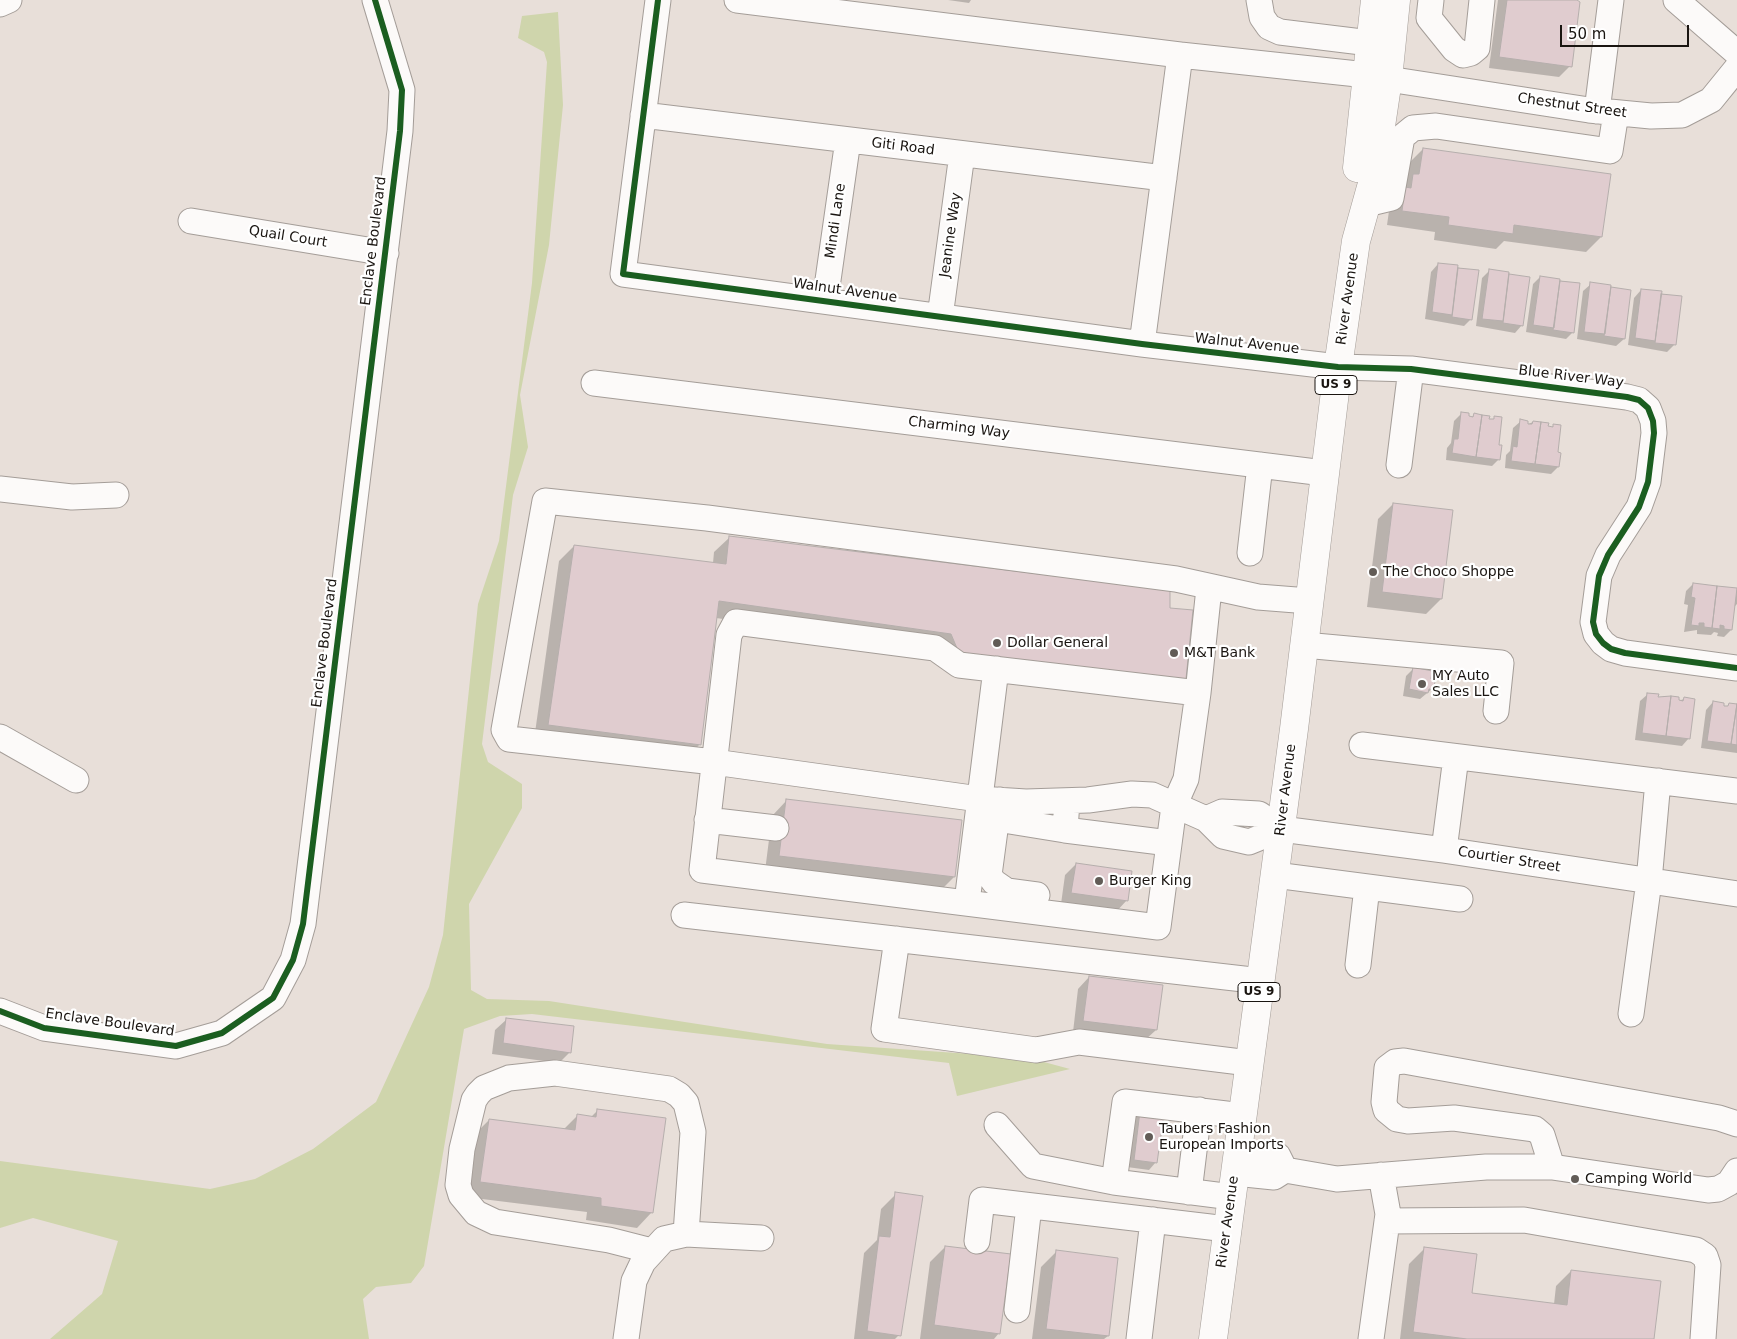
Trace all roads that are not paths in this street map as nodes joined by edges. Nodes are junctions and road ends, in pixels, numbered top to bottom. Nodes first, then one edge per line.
1 (9, 0) edge
2 (375, 0) edge
3 (658, 0) edge
4 (736, 0) edge
5 (1259, 0) edge
6 (1375, 0) edge
7 (1482, 0) edge
8 (1611, 0) edge
9 (1676, 0) edge
10 (0, 4) edge
11 (1430, 9) edge
12 (1395, 11) edge
13 (1370, 43) junction
14 (1737, 52) edge
15 (1180, 55) junction
16 (1737, 68) edge
17 (1378, 77) junction
18 (1442, 88) junction
19 (1520, 99) junction
20 (1606, 112) junction
21 (643, 115) junction
22 (1436, 126) junction
23 (1515, 137) junction
24 (848, 140) junction
25 (962, 154) junction
26 (1164, 178) junction
27 (1366, 204) junction
28 (191, 221) dead end
29 (1356, 242) junction
30 (386, 254) junction
31 (825, 301) junction
32 (940, 317) junction
33 (1142, 344) junction
34 (1338, 367) junction
35 (1411, 369) junction
36 (594, 384) dead end
37 (1260, 465) junction
38 (1399, 465) dead end
39 (1324, 473) junction
40 (0, 489) edge
41 (116, 495) dead end
42 (1250, 553) dead end
43 (1210, 588) junction
44 (1309, 601) junction
45 (1304, 645) junction
46 (1737, 668) edge
47 (996, 669) junction
48 (1198, 693) junction
49 (1496, 711) dead end
50 (0, 736) edge
51 (1362, 745) dead end
52 (1456, 756) junction
53 (714, 762) junction
54 (76, 780) dead end
55 (1658, 781) junction
56 (1737, 791) edge
57 (1067, 801) junction
58 (992, 806) junction
59 (1174, 806) junction
60 (707, 820) junction
61 (776, 828) dead end
62 (1281, 829) junction
63 (1065, 830) junction
64 (1169, 843) junction
65 (1444, 850) junction
66 (1275, 875) junction
67 (1649, 881) junction
68 (1367, 887) junction
69 (1737, 894) edge
70 (1460, 899) dead end
71 (967, 902) junction
72 (1160, 911) junction
73 (684, 915) dead end
74 (897, 939) junction
75 (1358, 965) dead end
76 (1261, 981) junction
77 (0, 1011) edge
78 (1631, 1014) dead end
79 (1249, 1063) junction
80 (1199, 1110) junction
81 (1243, 1116) junction
82 (1737, 1124) edge
83 (997, 1125) dead end
84 (1552, 1167) junction
85 (1737, 1171) edge
86 (1235, 1174) junction
87 (1381, 1175) junction
88 (1114, 1182) junction
89 (1189, 1192) junction
90 (1030, 1206) junction
91 (1153, 1220) junction
92 (1387, 1221) junction
93 (1228, 1229) junction
94 (686, 1234) junction
95 (762, 1238) dead end
96 (977, 1241) dead end
97 (652, 1251) junction
98 (1016, 1310) dead end
99 (626, 1339) edge
100 (1139, 1339) edge
101 (1213, 1339) edge
102 (1371, 1339) edge
103 (1703, 1339) edge

1 - 10 street
2 - 30 street, Enclave Boulevard
3 - 21 street, Walnut Avenue
4 - 15 street
5 - 13 street
6 - 13 highway, River Avenue / US 9
7 - 11 street
8 - 20 street
9 - 14 street
11 - 12 street
12 - 17 highway, River Avenue / US 9
13 - 17 highway, River Avenue / US 9
15 - 17 street
15 - 26 street
16 - 20 street, Chestnut Street
17 - 18 street, Chestnut Street
17 - 27 highway, River Avenue / US 9
17 - 29 highway, River Avenue / US 9
18 - 19 street, Chestnut Street
18 - 22 street
19 - 20 street, Chestnut Street
19 - 23 street
20 - 23 street
21 - 24 street, Giti Road
21 - 31 street, Walnut Avenue
22 - 23 street
22 - 27 street
24 - 25 street, Giti Road
24 - 31 street, Mindi Lane
25 - 26 street, Giti Road
25 - 32 street, Jeanine Way
26 - 33 street
27 - 29 highway, River Avenue / US 9
28 - 30 street, Quail Court
29 - 34 highway, River Avenue / US 9
30 - 77 street, Enclave Boulevard
31 - 32 street, Walnut Avenue
32 - 33 street, Walnut Avenue
33 - 34 street, Walnut Avenue
34 - 35 street, Blue River Way
34 - 39 highway, River Avenue / US 9
35 - 38 street
35 - 46 street, Blue River Way
36 - 37 street, Charming Way
37 - 39 street, Charming Way
37 - 42 street
39 - 44 highway, River Avenue / US 9
40 - 41 street
43 - 44 street
43 - 48 street
43 - 53 street
44 - 45 highway, River Avenue / US 9
45 - 49 street
45 - 62 highway, River Avenue / US 9
47 - 48 street
47 - 53 street
47 - 58 street
48 - 59 street
50 - 54 street
51 - 52 street
52 - 55 street
52 - 65 street
53 - 58 street
53 - 60 street
55 - 56 street
55 - 67 street
57 - 58 street
57 - 59 street
57 - 63 street
58 - 63 street
58 - 71 street
58 - 72 street
59 - 62 street
59 - 64 street
60 - 61 street
60 - 71 street
62 - 65 street, Courtier Street
62 - 66 highway, River Avenue / US 9
63 - 64 street
64 - 72 street
65 - 67 street, Courtier Street
66 - 68 street
66 - 76 highway, River Avenue / US 9
67 - 69 street, Courtier Street
67 - 78 street
68 - 70 street
68 - 75 street
71 - 72 street
73 - 74 street
74 - 76 street
74 - 79 street
76 - 79 highway, River Avenue / US 9
79 - 81 highway, River Avenue / US 9
80 - 81 street
80 - 88 street
80 - 89 street
81 - 86 highway, River Avenue / US 9
82 - 84 street
83 - 88 street
84 - 85 street
84 - 87 street
86 - 87 street
86 - 89 street
86 - 93 highway, River Avenue / US 9
87 - 92 street
88 - 89 street
90 - 91 street
90 - 96 street
90 - 98 street
91 - 93 street
91 - 100 street
92 - 102 street
92 - 103 street
93 - 101 highway, River Avenue / US 9
94 - 95 street
94 - 97 street
94 - 97 street
97 - 99 street

